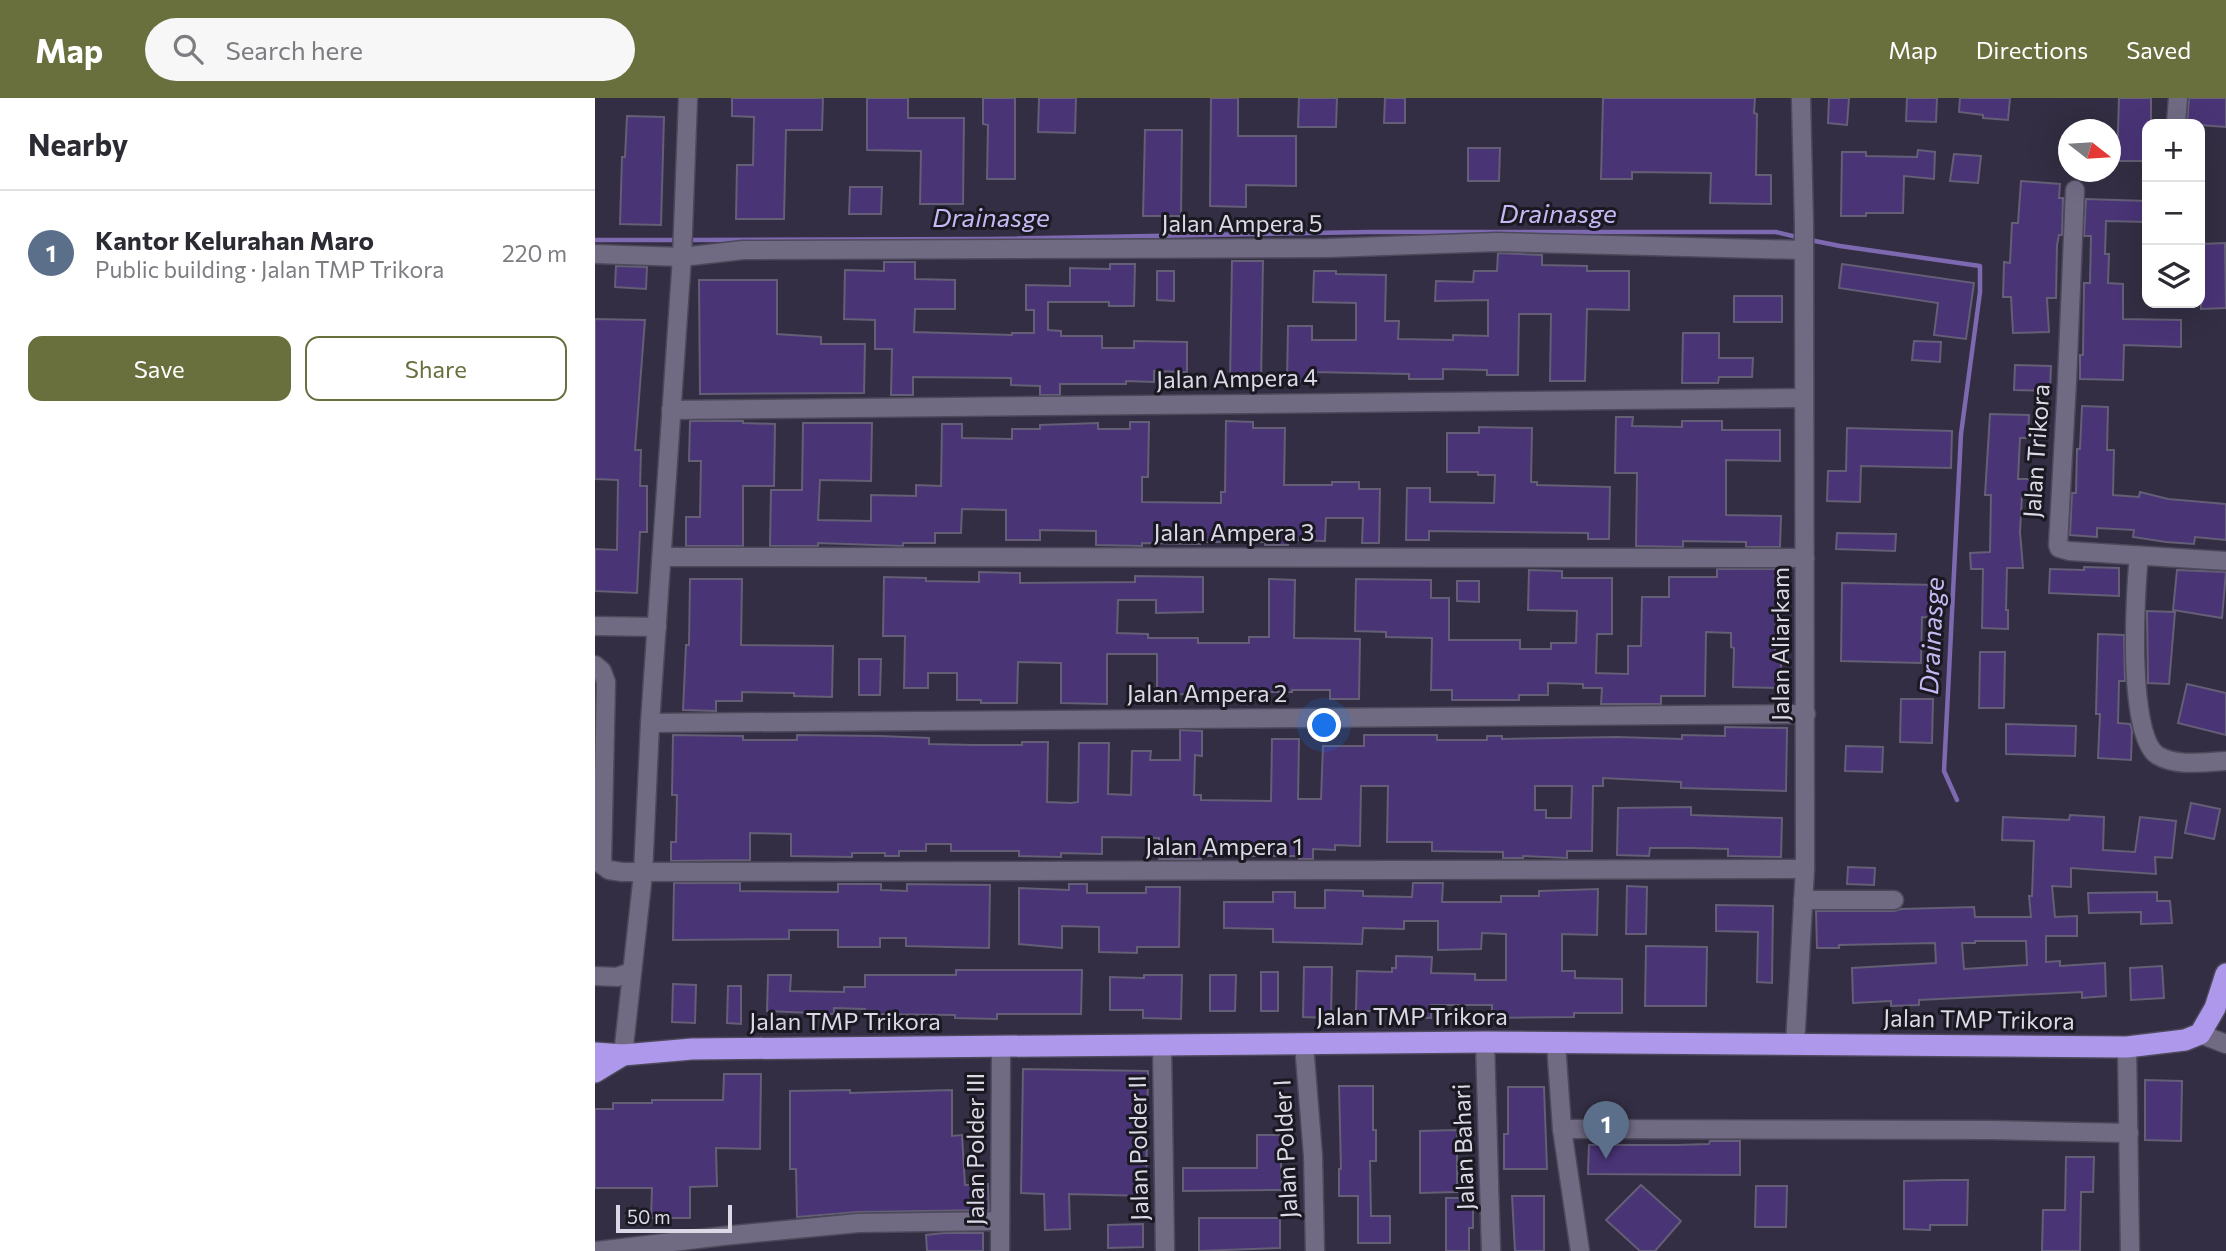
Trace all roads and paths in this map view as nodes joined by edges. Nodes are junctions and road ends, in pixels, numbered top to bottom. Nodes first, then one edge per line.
1 (688, 98) edge
2 (1801, 98) edge
3 (2178, 98) edge
4 (2176, 119) edge
5 (2075, 190) dead end
6 (1803, 246) junction
7 (595, 254) edge
8 (682, 257) junction
9 (1804, 398) junction
10 (671, 410) junction
11 (2139, 556) junction
12 (662, 557) junction
13 (1805, 558) junction
14 (2226, 561) edge
15 (595, 626) edge
16 (657, 627) junction
17 (595, 665) edge
18 (1806, 714) junction
19 (650, 723) junction
20 (2226, 761) edge
21 (1805, 869) junction
22 (643, 874) junction
23 (1803, 900) junction
24 (1894, 901) dead end
25 (631, 972) junction
26 (2226, 974) edge
27 (595, 976) edge
28 (2200, 1034) junction
29 (1485, 1042) junction
30 (1556, 1043) junction
31 (1162, 1044) junction
32 (1304, 1044) junction
33 (2226, 1044) edge
34 (1795, 1045) junction
35 (1001, 1047) junction
36 (2127, 1047) junction
37 (595, 1053) edge
38 (623, 1055) junction
39 (595, 1072) edge
40 (1562, 1129) junction
41 (2129, 1133) junction
42 (1000, 1222) junction
43 (723, 1243) edge
44 (597, 1251) edge
45 (1000, 1251) edge
46 (1165, 1251) edge
47 (1315, 1251) edge
48 (1491, 1251) edge
49 (1580, 1251) edge
50 (2130, 1251) edge

1 - 8 street
2 - 6 street, Jalan Aliarkam
3 - 4 street
5 - 11 street, Jalan Trikora
6 - 8 street, Jalan Ampera 5
6 - 9 street, Jalan Aliarkam
7 - 8 street, Jalan Ampera 5
8 - 10 street
9 - 10 street, Jalan Ampera 4
9 - 13 street, Jalan Aliarkam
10 - 12 street
11 - 14 street, Jalan Trikora
11 - 20 street
12 - 13 street, Jalan Ampera 3
12 - 16 street
13 - 18 street, Jalan Aliarkam
15 - 16 street
16 - 19 street
17 - 22 street, Jalan Ampera 1
18 - 19 street, Jalan Ampera 2
18 - 21 street, Jalan Aliarkam
19 - 22 street
21 - 22 street, Jalan Ampera 1
21 - 23 street, Jalan Aliarkam
22 - 25 street
23 - 24 street
23 - 34 street, Jalan Aliarkam
25 - 27 street
25 - 38 street
26 - 28 highway
28 - 33 street
28 - 36 highway, Jalan TMP Trikora
29 - 30 highway, Jalan TMP Trikora
29 - 32 highway, Jalan TMP Trikora
29 - 48 street, Jalan Bahari
30 - 34 highway, Jalan TMP Trikora
30 - 40 street
31 - 32 highway, Jalan TMP Trikora
31 - 35 highway, Jalan TMP Trikora
31 - 46 street, Jalan Polder II
32 - 47 street, Jalan Polder I
34 - 36 highway, Jalan TMP Trikora
35 - 38 highway, Jalan TMP Trikora
35 - 42 street, Jalan Polder III
36 - 41 street
37 - 38 highway, Jalan TMP Trikora
38 - 39 highway, Jalan TMP Trikora
40 - 41 street
40 - 49 street
41 - 50 street
42 - 43 street
42 - 45 street, Jalan Polder III
43 - 44 street

